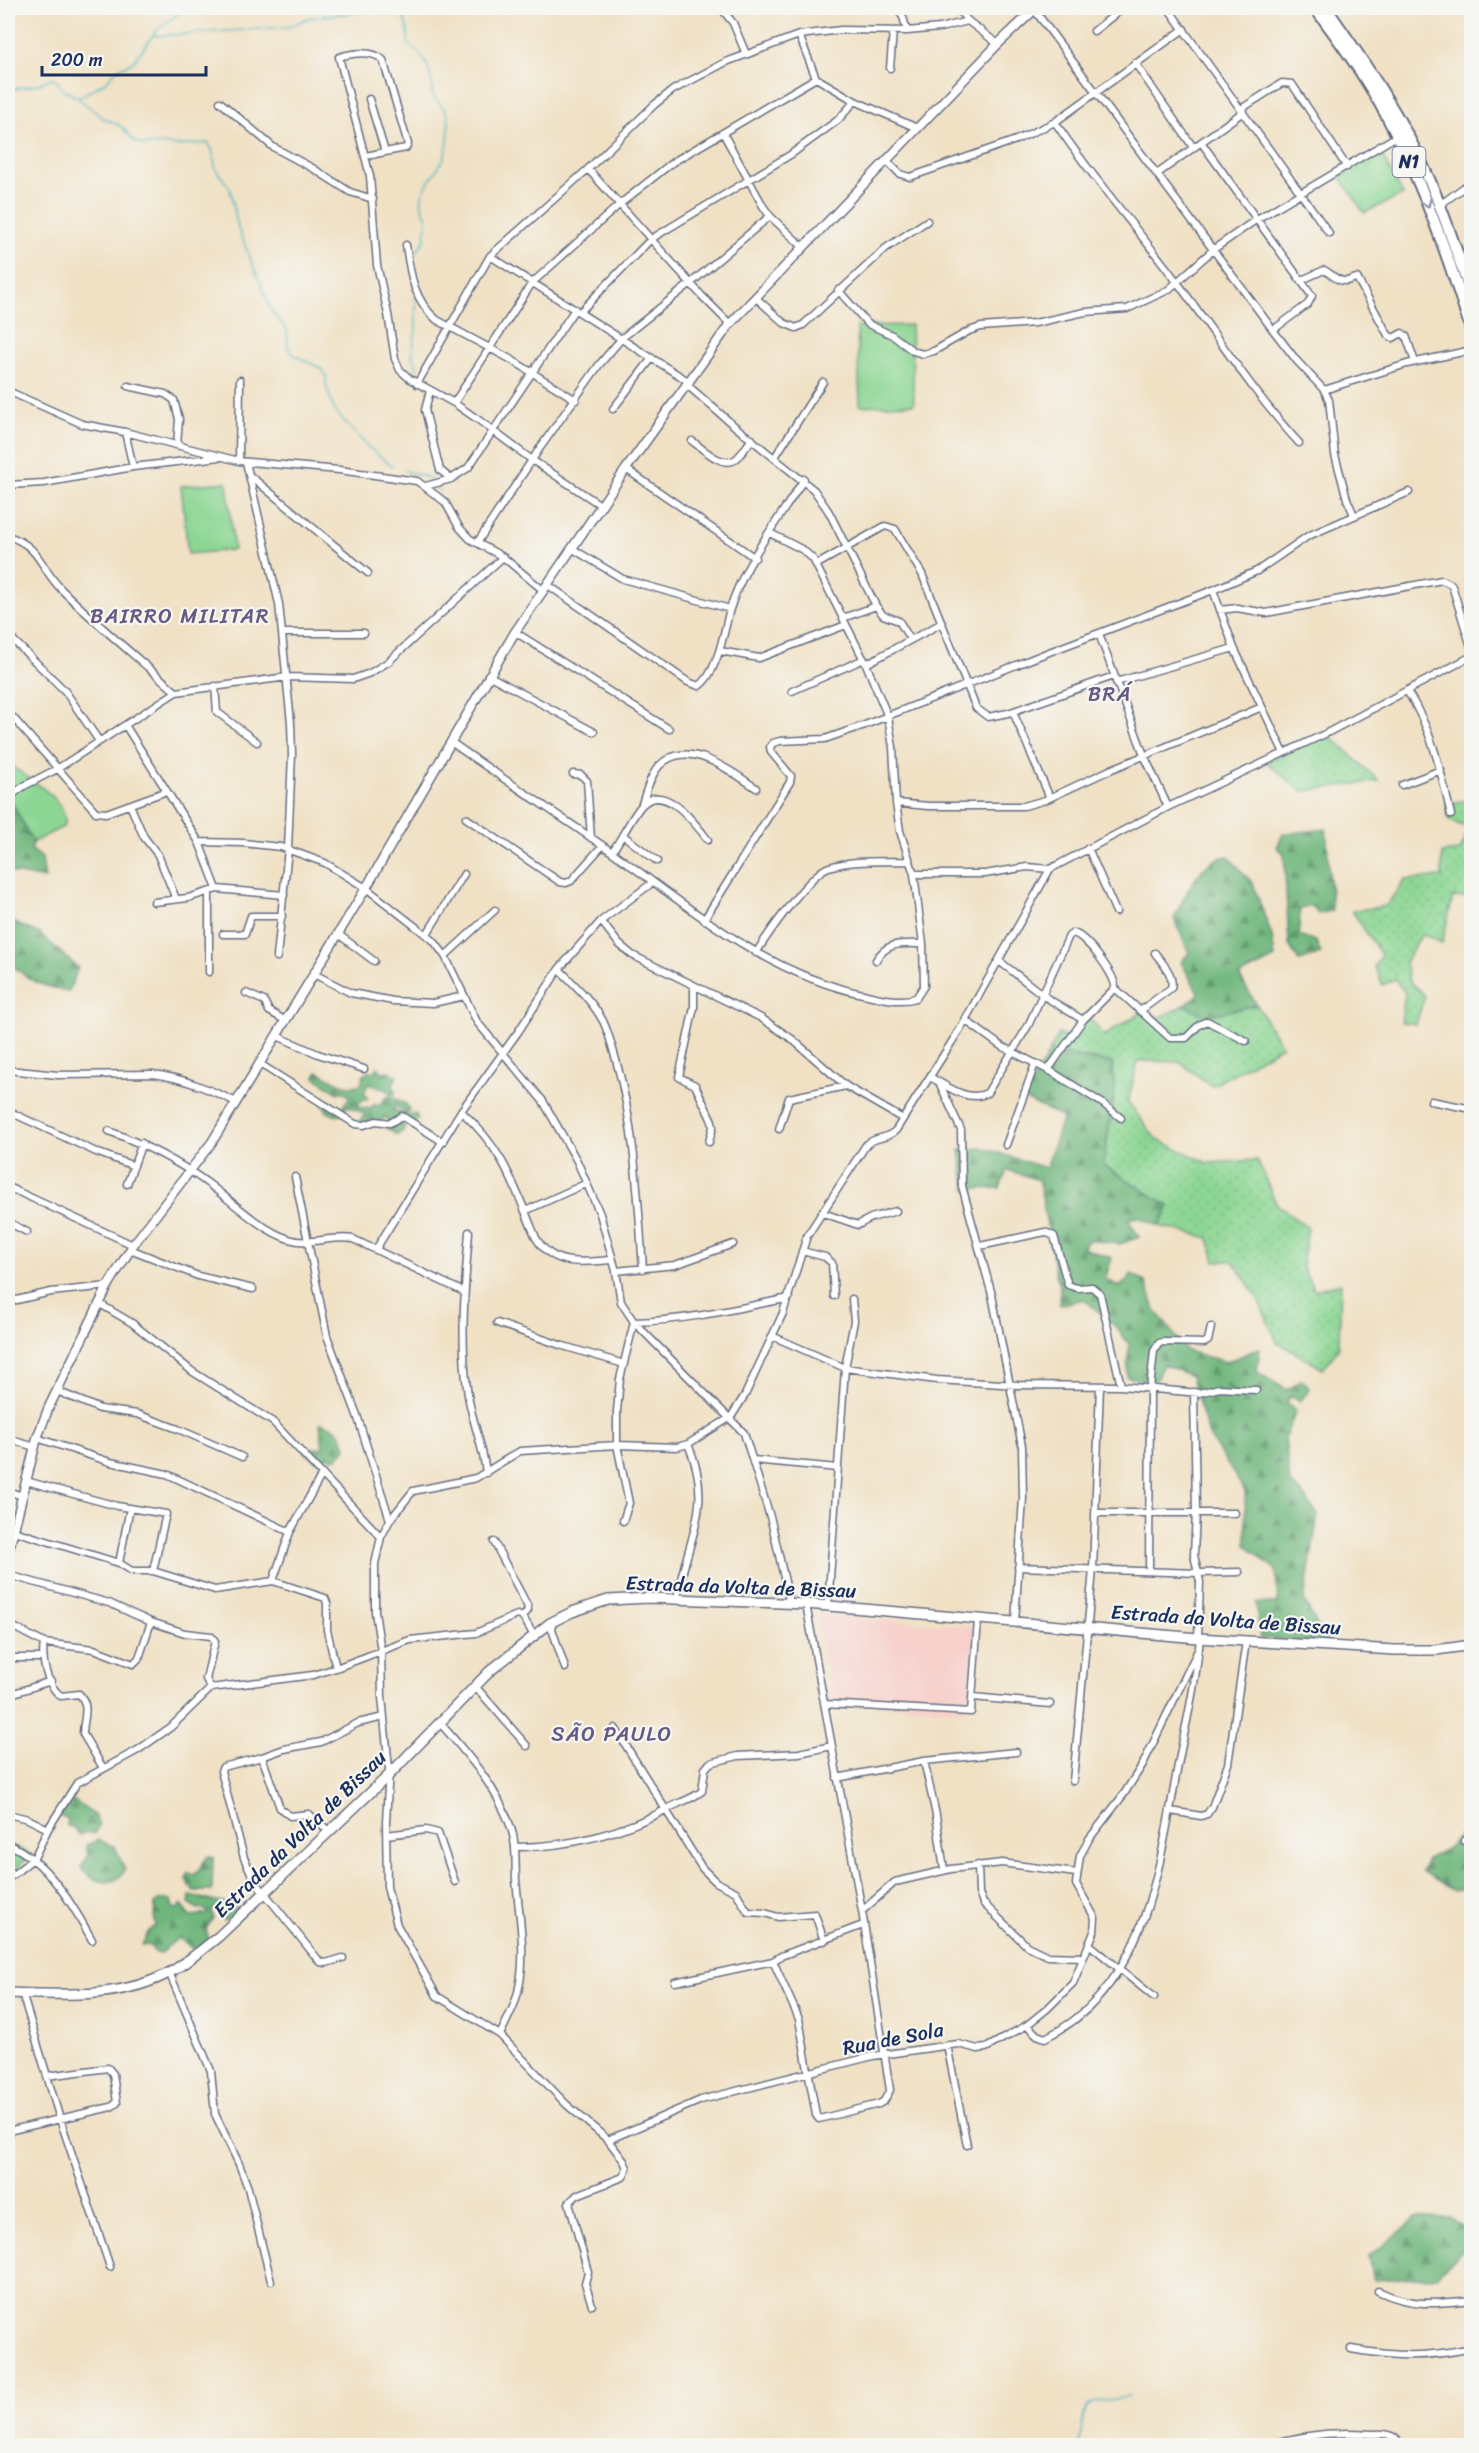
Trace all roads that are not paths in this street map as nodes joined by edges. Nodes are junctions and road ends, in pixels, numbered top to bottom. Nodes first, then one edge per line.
1 (721, 8) edge
2 (896, 8) edge
3 (957, 8) edge
4 (1034, 8) edge
5 (1123, 8) edge
6 (1168, 8) edge
7 (1315, 8) edge
8 (1326, 8) edge
9 (968, 21) junction
10 (1184, 29) junction
11 (893, 31) junction
12 (907, 31) junction
13 (1094, 31) dead end
14 (799, 35) junction
15 (998, 44) junction
16 (746, 54) junction
17 (1135, 63) junction
18 (891, 68) dead end
19 (816, 78) junction
20 (1096, 93) junction
21 (369, 99) dead end
22 (855, 101) junction
23 (220, 102) dead end
24 (1242, 111) junction
25 (1054, 122) junction
26 (917, 128) junction
27 (723, 133) junction
28 (1397, 136) junction
29 (1201, 142) junction
30 (1194, 147) junction
31 (385, 152) junction
32 (366, 156) junction
33 (886, 160) junction
34 (8, 161) edge
35 (1347, 167) junction
36 (588, 169) junction
37 (1157, 174) junction
38 (748, 181) junction
39 (1472, 181) edge
40 (1300, 195) junction
41 (373, 199) junction
42 (620, 204) junction
43 (1440, 205) junction
44 (8, 212) edge
45 (770, 216) junction
46 (1257, 219) junction
47 (927, 221) dead end
48 (1329, 233) dead end
49 (651, 239) junction
50 (406, 245) dead end
51 (803, 247) junction
52 (1214, 249) junction
53 (489, 256) junction
54 (1302, 280) junction
55 (1176, 281) junction
56 (532, 283) junction
57 (692, 283) junction
58 (838, 290) junction
59 (1472, 296) edge
60 (755, 297) junction
61 (577, 311) junction
62 (730, 324) junction
63 (448, 326) junction
64 (1273, 330) junction
65 (1472, 332) edge
66 (622, 338) junction
67 (490, 347) junction
68 (1472, 351) edge
69 (652, 358) junction
70 (1415, 362) junction
71 (532, 372) junction
72 (240, 380) dead end
73 (823, 382) dead end
74 (687, 383) junction
75 (417, 384) junction
76 (128, 386) dead end
77 (1324, 390) junction
78 (8, 391) edge
79 (430, 391) junction
80 (576, 400) junction
81 (454, 403) junction
82 (613, 409) dead end
83 (494, 431) junction
84 (125, 432) junction
85 (752, 439) junction
86 (692, 441) dead end
87 (1299, 443) dead end
88 (177, 445) junction
89 (223, 457) junction
90 (775, 457) junction
91 (532, 460) junction
92 (242, 461) junction
93 (132, 467) junction
94 (626, 469) junction
95 (249, 475) junction
96 (451, 479) junction
97 (804, 479) junction
98 (8, 485) edge
99 (426, 486) junction
100 (1409, 492) dead end
101 (602, 507) junction
102 (1354, 515) junction
103 (770, 533) junction
104 (8, 536) edge
105 (477, 543) junction
106 (847, 547) junction
107 (573, 549) junction
108 (503, 557) junction
109 (755, 558) junction
110 (816, 565) junction
111 (368, 573) dead end
112 (546, 588) junction
113 (1214, 590) junction
114 (876, 606) junction
115 (730, 609) junction
116 (1220, 609) junction
117 (844, 621) junction
118 (940, 624) junction
119 (515, 632) junction
120 (283, 633) junction
121 (364, 633) dead end
122 (1099, 634) junction
123 (8, 635) edge
124 (910, 639) junction
125 (1234, 648) junction
126 (1472, 650) edge
127 (720, 651) junction
128 (1472, 656) edge
129 (865, 662) junction
130 (488, 675) junction
131 (287, 677) junction
132 (1115, 679) junction
133 (967, 685) junction
134 (215, 686) junction
135 (792, 691) dead end
136 (176, 692) junction
137 (1407, 692) junction
138 (1262, 707) junction
139 (8, 712) edge
140 (1013, 712) junction
141 (888, 717) junction
142 (125, 725) junction
143 (669, 729) dead end
144 (594, 732) dead end
145 (99, 741) junction
146 (257, 742) dead end
147 (451, 742) junction
148 (1284, 753) junction
149 (1144, 755) junction
150 (57, 770) junction
151 (1441, 770) junction
152 (573, 774) dead end
153 (1402, 785) dead end
154 (756, 788) dead end
155 (167, 791) junction
156 (8, 798) edge
157 (1050, 798) junction
158 (896, 803) junction
159 (642, 804) junction
160 (130, 805) junction
161 (1168, 807) junction
162 (1451, 815) dead end
163 (466, 818) dead end
164 (624, 836) junction
165 (591, 838) junction
166 (708, 840) dead end
167 (200, 842) junction
168 (602, 846) junction
169 (1088, 848) junction
170 (288, 849) junction
171 (612, 852) junction
172 (657, 861) dead end
173 (908, 861) junction
174 (1050, 869) junction
175 (464, 874) dead end
176 (914, 874) junction
177 (652, 883) junction
178 (366, 888) junction
179 (217, 889) junction
180 (209, 892) junction
181 (284, 895) junction
182 (176, 899) junction
183 (154, 902) dead end
184 (495, 910) dead end
185 (1116, 912) dead end
186 (282, 916) junction
187 (704, 920) junction
188 (601, 921) junction
189 (223, 934) dead end
190 (338, 934) junction
191 (427, 934) junction
192 (923, 944) junction
193 (756, 952) junction
194 (1155, 953) dead end
195 (445, 956) junction
196 (277, 957) dead end
197 (876, 960) dead end
198 (374, 961) dead end
199 (999, 961) junction
200 (559, 969) junction
201 (208, 972) dead end
202 (314, 974) junction
203 (694, 987) junction
204 (1115, 988) junction
205 (246, 993) dead end
206 (1042, 994) junction
207 (464, 996) junction
208 (1140, 1011) junction
209 (965, 1020) junction
210 (1083, 1020) junction
211 (286, 1021) junction
212 (277, 1036) junction
213 (1246, 1041) dead end
214 (503, 1052) junction
215 (1013, 1053) junction
216 (260, 1064) junction
217 (1035, 1064) junction
218 (364, 1069) dead end
219 (8, 1070) edge
220 (1048, 1070) junction
221 (930, 1077) junction
222 (939, 1082) junction
223 (846, 1086) junction
224 (1431, 1101) dead end
225 (236, 1102) junction
226 (1472, 1109) edge
227 (8, 1111) edge
228 (461, 1111) junction
229 (1121, 1118) dead end
230 (903, 1119) junction
231 (779, 1129) dead end
232 (109, 1131) dead end
233 (442, 1142) junction
234 (709, 1142) dead end
235 (142, 1143) junction
236 (1006, 1145) dead end
237 (134, 1166) junction
238 (191, 1172) junction
239 (295, 1177) dead end
240 (586, 1183) junction
241 (128, 1184) dead end
242 (8, 1190) edge
243 (525, 1211) junction
244 (896, 1211) dead end
245 (823, 1213) junction
246 (8, 1221) edge
247 (27, 1232) dead end
248 (469, 1232) dead end
249 (308, 1242) junction
250 (734, 1244) dead end
251 (980, 1246) junction
252 (131, 1247) junction
253 (376, 1249) junction
254 (802, 1251) junction
255 (612, 1260) junction
256 (644, 1269) junction
257 (616, 1271) junction
258 (108, 1286) junction
259 (253, 1290) dead end
260 (464, 1292) junction
261 (834, 1296) dead end
262 (789, 1298) junction
263 (852, 1299) dead end
264 (8, 1302) edge
265 (100, 1304) junction
266 (634, 1322) junction
267 (497, 1323) dead end
268 (1211, 1328) dead end
269 (772, 1336) junction
270 (624, 1364) junction
271 (845, 1368) junction
272 (1010, 1384) junction
273 (1100, 1386) junction
274 (1121, 1386) junction
275 (1150, 1389) junction
276 (1256, 1390) dead end
277 (57, 1391) junction
278 (1194, 1392) junction
279 (731, 1417) junction
280 (37, 1438) junction
281 (8, 1439) edge
282 (688, 1444) junction
283 (617, 1445) junction
284 (35, 1448) junction
285 (242, 1457) dead end
286 (753, 1460) junction
287 (838, 1468) junction
288 (486, 1473) junction
289 (322, 1474) junction
290 (26, 1481) junction
291 (8, 1491) edge
292 (22, 1496) junction
293 (130, 1508) junction
294 (1196, 1512) junction
295 (1096, 1513) junction
296 (1150, 1513) junction
297 (1235, 1514) dead end
298 (390, 1520) junction
299 (623, 1521) dead end
300 (14, 1531) junction
301 (290, 1532) junction
302 (381, 1537) junction
303 (494, 1542) dead end
304 (8, 1553) edge
305 (119, 1563) junction
306 (1018, 1567) junction
307 (1093, 1570) junction
308 (153, 1571) junction
309 (1149, 1571) junction
310 (1239, 1572) dead end
311 (1198, 1574) junction
312 (8, 1575) edge
313 (273, 1581) junction
314 (677, 1598) junction
315 (790, 1604) junction
316 (806, 1604) junction
317 (828, 1606) junction
318 (523, 1617) junction
319 (978, 1620) junction
320 (151, 1622) junction
321 (1015, 1622) junction
322 (550, 1623) junction
323 (8, 1624) edge
324 (1087, 1627) junction
325 (533, 1635) junction
326 (1199, 1638) junction
327 (1246, 1641) junction
328 (44, 1643) junction
329 (1472, 1645) edge
330 (1199, 1648) junction
331 (381, 1651) junction
332 (8, 1658) edge
333 (42, 1658) junction
334 (336, 1668) junction
335 (565, 1668) dead end
336 (51, 1681) junction
337 (475, 1686) junction
338 (211, 1688) junction
339 (8, 1695) edge
340 (973, 1697) junction
341 (825, 1704) junction
342 (1050, 1704) dead end
343 (384, 1717) junction
344 (440, 1723) junction
345 (615, 1728) dead end
346 (527, 1746) dead end
347 (832, 1746) junction
348 (1016, 1752) dead end
349 (262, 1757) junction
350 (924, 1761) junction
351 (103, 1768) junction
352 (389, 1775) junction
353 (837, 1778) junction
354 (1073, 1781) dead end
355 (667, 1810) junction
356 (1171, 1811) junction
357 (8, 1814) edge
358 (48, 1829) junction
359 (329, 1831) junction
360 (386, 1835) junction
361 (1472, 1838) edge
362 (1464, 1841) dead end
363 (8, 1844) edge
364 (517, 1847) junction
365 (34, 1858) junction
366 (978, 1865) junction
367 (944, 1870) junction
368 (1076, 1873) junction
369 (8, 1879) edge
370 (455, 1882) dead end
371 (263, 1894) junction
372 (862, 1911) junction
373 (863, 1926) junction
374 (92, 1940) dead end
375 (824, 1941) junction
376 (1089, 1944) junction
377 (1083, 1957) junction
378 (343, 1958) dead end
379 (773, 1961) junction
380 (1118, 1969) junction
381 (169, 1972) junction
382 (675, 1982) dead end
383 (8, 1993) edge
384 (22, 1994) junction
385 (1154, 1997) dead end
386 (1027, 2025) junction
387 (500, 2035) junction
388 (947, 2045) junction
389 (885, 2054) junction
390 (810, 2074) junction
391 (47, 2076) junction
392 (60, 2119) junction
393 (8, 2131) edge
394 (608, 2140) junction
395 (967, 2145) dead end
396 (110, 2267) dead end
397 (271, 2281) dead end
398 (1378, 2291) dead end
399 (1472, 2300) edge
400 (592, 2305) dead end
401 (1472, 2348) edge
402 (1351, 2349) dead end
403 (1266, 2445) edge
404 (1397, 2445) edge

1 - 16 street
2 - 12 street
3 - 9 street
4 - 15 street
4 - 20 street
5 - 13 street
6 - 10 street
7 - 28 main road, N1
8 - 43 main road, N1
9 - 12 street
9 - 15 street
10 - 17 street
10 - 24 street
11 - 12 street
11 - 14 street
11 - 18 street
14 - 16 street
14 - 19 street
15 - 26 street
16 - 36 street
17 - 20 street
17 - 30 street
19 - 22 street
19 - 27 street
20 - 25 street
20 - 37 street
21 - 31 street
22 - 26 street
22 - 38 street
23 - 41 street
24 - 29 street
24 - 35 street
24 - 40 street
25 - 33 street
25 - 55 street
26 - 33 street
27 - 38 street
27 - 42 street
28 - 35 street
28 -> 65 main road, N1
29 - 30 street
29 - 46 street
30 - 37 street
31 - 32 street
31 - 32 street
32 - 41 street
33 - 51 street
34 - 44 street
35 - 40 street
36 - 42 street
36 - 53 street
37 - 52 street
38 - 45 street
38 - 49 street
39 - 43 street
40 - 46 street
40 - 48 street
41 - 75 street
42 - 49 street
42 - 56 street
43 - 59 main road, N1
45 - 51 street
45 - 57 street
46 - 52 street
46 - 54 street
47 - 58 street
49 - 57 street
49 - 61 street
50 - 63 street
51 - 60 street
52 - 55 street
52 - 64 street
53 - 56 street
53 - 63 street
54 - 64 street
54 - 70 street
55 - 58 street
55 - 87 street
56 - 61 street
56 - 67 street
57 - 62 street
57 - 66 street
58 - 60 street
60 - 62 street
61 - 66 street
61 - 71 street
62 - 74 street
63 - 67 street
63 - 75 street
64 - 77 street
66 - 69 street
66 - 80 street
67 - 71 street
67 - 81 street
68 - 70 street
69 - 74 street
69 - 82 street
70 - 77 street
71 - 80 street
71 - 83 street
72 - 92 street
73 - 90 street
74 - 85 street
74 - 94 street
75 - 79 street
76 - 88 street
77 - 102 street
78 - 84 street
79 - 81 street
79 - 96 street
80 - 91 street
81 - 83 street
83 - 91 street
83 - 96 street
84 - 88 street
84 - 93 street
85 - 86 street
85 - 90 street
88 - 89 street
89 - 92 street
89 - 93 street
90 - 97 street
91 - 101 street
91 - 105 street
92 - 95 street
92 - 99 street
93 - 98 street
94 - 101 street
94 - 109 street
95 - 111 street
95 - 120 street
96 - 99 street
97 - 103 street
97 - 106 street
99 - 105 street
100 - 102 street
101 - 107 street
102 - 113 street
103 - 109 street
103 - 110 street
104 - 136 street
105 - 108 street
106 - 110 street
106 - 114 street
106 - 118 street
107 - 112 street
107 - 115 street
108 - 112 street
108 - 131 street
109 - 115 street
110 - 117 street
112 - 119 street
112 - 127 street
113 - 116 street
113 - 122 street
114 - 117 street
114 - 124 street
115 - 127 street
116 - 125 street
116 - 126 street
117 - 127 street
117 - 129 street
118 - 124 street
118 - 133 street
119 - 130 street
119 - 143 street
120 - 121 street
120 - 131 street
122 - 132 street
122 - 133 street
123 - 145 street
124 - 129 street
125 - 132 street
125 - 138 street
128 - 137 street
129 - 135 street
129 - 141 street
130 - 144 street
130 - 147 street
131 - 134 street
131 - 170 street
132 - 140 street
132 - 149 street
133 - 140 street
133 - 141 street
134 - 136 street
134 - 146 street
136 - 142 street
137 - 148 street
137 - 151 street
138 - 148 street
138 - 149 street
139 - 150 street
140 - 157 street
141 - 158 street
141 - 187 street
142 - 145 street
142 - 155 street
145 - 150 street
147 - 165 street
147 - 178 street
148 - 161 street
149 - 157 street
149 - 161 street
150 - 156 street
150 - 160 street
151 - 153 street
151 - 162 street
152 - 165 street
154 - 159 street
155 - 160 street
155 - 167 street
157 - 158 street
158 - 173 street
159 - 164 street
159 - 166 street
160 - 182 street
161 - 169 street
163 - 168 street
164 - 171 street
164 - 172 street
165 - 168 street
167 - 170 street
167 - 179 street
168 - 171 street
169 - 174 street
169 - 185 street
170 - 178 street
170 - 181 street
171 - 177 street
173 - 176 street
173 - 193 street
174 - 176 street
174 - 199 street
175 - 191 street
176 - 192 street
177 - 187 street
177 - 188 street
178 - 190 street
178 - 191 street
179 - 180 street
179 - 181 street
180 - 182 street
180 - 201 street
181 - 186 street
182 - 183 street
184 - 195 street
186 - 189 street
186 - 196 street
187 - 193 street
188 - 200 street
188 - 203 street
190 - 198 street
190 - 202 street
191 - 195 street
192 - 193 street
192 - 197 street
194 - 208 street
195 - 207 street
199 - 206 street
199 - 209 street
200 - 214 street
200 - 256 street
202 - 207 street
202 - 211 street
203 - 223 street
203 - 234 street
204 - 206 street
204 - 208 street
204 - 210 street
205 - 211 street
206 - 210 street
206 - 215 street
207 - 214 street
208 - 213 street
209 - 215 street
209 - 221 street
210 - 220 street
211 - 212 street
212 - 216 street
212 - 218 street
214 - 228 street
214 - 240 street
215 - 217 street
215 - 222 street
216 - 225 street
216 - 233 street
217 - 220 street
217 - 236 street
219 - 225 street
220 - 229 street
221 - 222 street
221 - 230 street
222 - 251 street
223 - 230 street
223 - 231 street
224 - 226 street
225 - 238 street
227 - 237 street
228 - 233 street
228 - 243 street
230 - 245 street
232 - 235 street
233 - 253 street
235 - 237 street
235 - 238 street
237 - 241 street
238 - 249 street
238 - 252 street
239 - 249 street
240 - 243 street
240 - 255 street
242 - 252 street
243 - 255 street
244 - 245 street
245 - 254 street
246 - 247 street
248 - 260 street
249 - 253 street
249 - 298 street
250 - 256 street
251 - 272 street
251 - 274 street
252 - 258 street
252 - 259 street
253 - 260 street
254 - 261 street
254 - 262 street
255 - 257 street
256 - 257 street
257 - 266 street
258 - 264 street
258 - 265 street
260 - 288 street
262 - 266 street
262 - 269 street
263 - 271 street
265 - 277 street
265 - 289 street
266 - 270 street
266 - 279 street
267 - 270 street
268 - 275 street
269 - 271 street
269 - 279 street
270 - 283 street
271 - 272 street
271 - 287 street
272 - 273 street
272 - 306 street
273 - 274 street
273 - 295 street
274 - 275 street
275 - 278 street
275 - 296 street
276 - 278 street
277 - 280 street
277 - 285 street
278 - 294 street
279 - 282 street
279 - 286 street
280 - 284 street
280 - 301 street
281 - 284 street
282 - 283 street
282 - 314 street
283 - 288 street
283 - 299 street
284 - 290 street
286 - 287 street
286 - 315 street
287 - 317 street
288 - 298 street
289 - 301 street
289 - 302 street
290 - 292 street
290 - 293 street
291 - 292 street
292 - 300 street
293 - 305 street
293 - 308 street
294 - 296 street
294 - 297 street
294 - 311 street
295 - 296 street
295 - 307 street
296 - 309 street
298 - 302 street
300 - 304 street
300 - 305 street
301 - 313 street
302 - 331 street
303 - 318 street
305 - 308 street
306 - 307 street
306 - 321 street
307 - 309 street
307 - 324 street
308 - 313 street
309 - 311 street
310 - 311 street
311 - 326 street
312 - 320 street
313 - 334 street
314 - 315 main road, Estrada da Volta de Bissau
314 - 322 main road, Estrada da Volta de Bissau
315 - 316 main road, Estrada da Volta de Bissau
316 - 317 main road, Estrada da Volta de Bissau
316 - 341 street
317 - 319 main road, Estrada da Volta de Bissau
318 - 325 street
318 - 331 street
319 - 321 main road, Estrada da Volta de Bissau
319 - 340 street
320 - 328 street
320 - 338 street
321 - 324 main road, Estrada da Volta de Bissau
322 - 325 main road, Estrada da Volta de Bissau
322 - 335 street
323 - 328 street
324 - 326 main road, Estrada da Volta de Bissau
324 - 354 street
325 - 337 main road, Estrada da Volta de Bissau
326 - 327 main road, Estrada da Volta de Bissau
326 - 330 street
327 - 329 main road, Estrada da Volta de Bissau
327 - 356 street
328 - 333 street
330 - 356 street
330 - 368 street
331 - 334 street
331 - 343 street
332 - 333 street
333 - 336 street
334 - 338 street
336 - 339 street
336 - 351 street
337 - 344 main road, Estrada da Volta de Bissau
337 - 346 street
338 - 351 street
340 - 341 street
340 - 342 street
341 - 347 street
343 - 349 street
343 - 352 street
344 - 352 main road, Estrada da Volta de Bissau
344 - 364 street
345 - 355 street
347 - 353 street
347 - 355 street
348 - 350 street
349 - 359 street
349 - 371 street
350 - 353 street
350 - 367 street
351 - 358 street
352 - 359 main road, Estrada da Volta de Bissau
352 - 360 street
353 - 372 street
355 - 364 street
355 - 375 street
356 - 380 street
357 - 358 street
358 - 365 street
359 - 371 main road, Estrada da Volta de Bissau
360 - 370 street
360 - 387 street
361 - 362 street
363 - 365 street
364 - 387 street
365 - 369 street
365 - 374 street
366 - 367 street
366 - 368 street
366 - 377 street
367 - 372 street
368 - 376 street, Rua de Sola
371 - 378 street
371 - 381 main road, Estrada da Volta de Bissau
372 - 373 street
373 - 375 street
373 - 389 street
375 - 379 street
376 - 377 street, Rua de Sola
376 - 380 street
377 - 386 street, Rua de Sola
379 - 382 street
379 - 390 street
380 - 385 street
380 - 386 street
381 - 384 main road, Estrada da Volta de Bissau
381 - 397 street
383 - 384 main road, Estrada da Volta de Bissau
384 - 391 street
386 - 388 street, Rua de Sola
387 - 394 street
388 - 389 street, Rua de Sola
388 - 395 street
389 - 390 street, Rua de Sola
389 - 390 street
390 - 394 street, Rua de Sola
391 - 392 street
391 - 392 street
392 - 393 street
392 - 396 street
394 - 400 street
398 - 399 street
401 - 402 street
403 - 404 street

